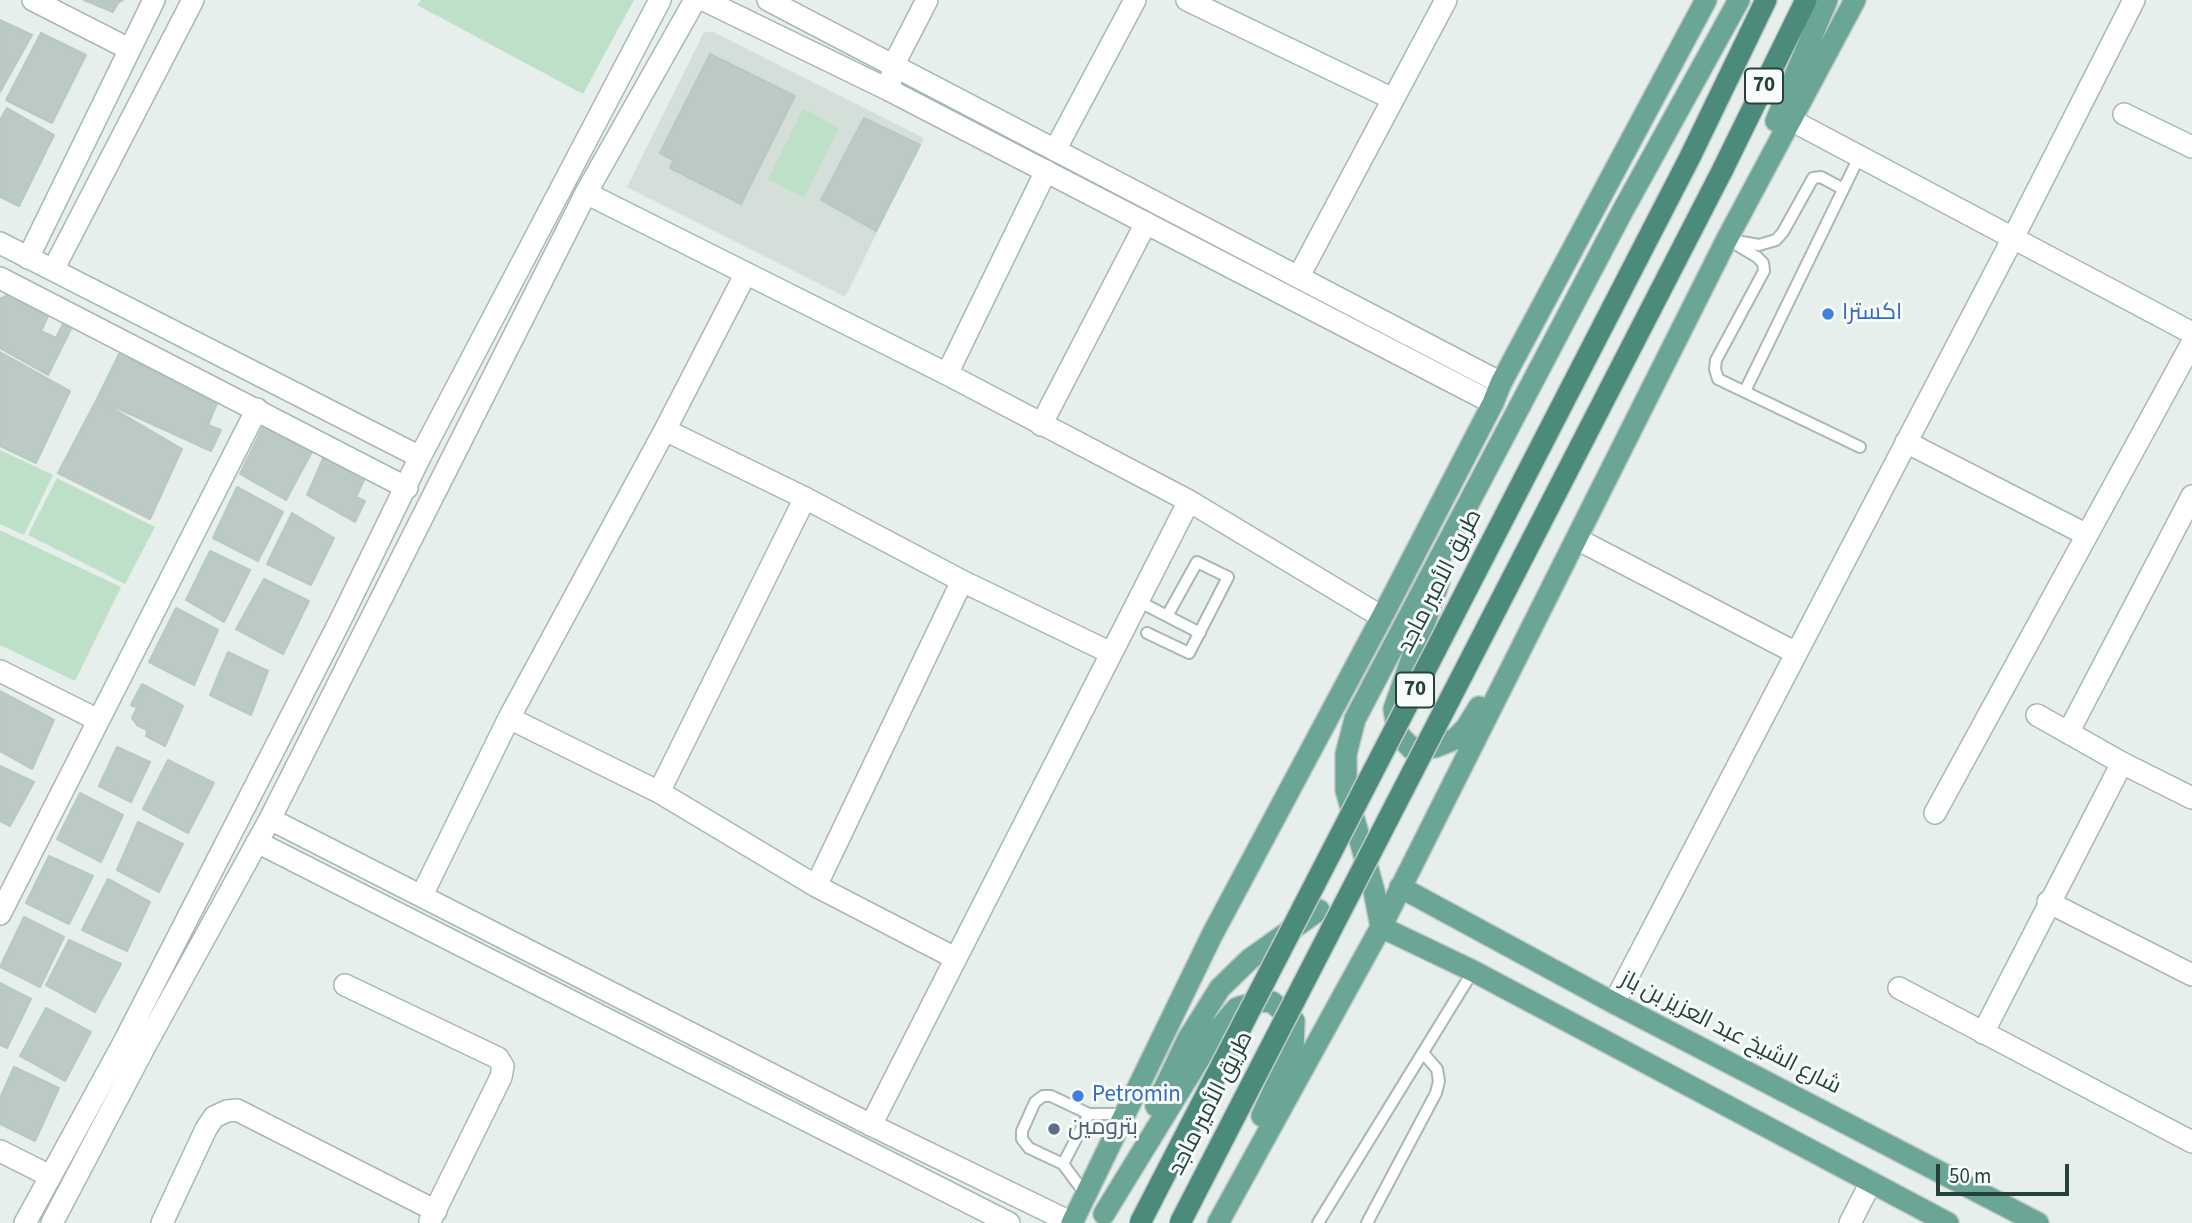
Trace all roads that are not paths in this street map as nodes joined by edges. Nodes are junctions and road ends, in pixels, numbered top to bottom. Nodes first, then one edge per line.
1 (33, 0) edge
2 (154, 0) edge
3 (193, 0) edge
4 (660, 0) edge
5 (695, 0) edge
6 (704, 0) edge
7 (768, 0) edge
8 (927, 0) edge
9 (1135, 0) edge
10 (1187, 0) edge
11 (1446, 0) edge
12 (1706, 0) edge
13 (1720, 0) edge
14 (1739, 0) edge
15 (1766, 0) edge
16 (1807, 0) edge
17 (1827, 0) edge
18 (1855, 0) edge
19 (2134, 0) edge
20 (129, 49) junction
21 (894, 64) junction
22 (889, 90) junction
23 (1393, 99) junction
24 (2123, 114) dead end
25 (1791, 120) junction
26 (2192, 147) edge
27 (1055, 150) junction
28 (1860, 155) junction
29 (1046, 171) junction
30 (1843, 188) junction
31 (586, 193) junction
32 (1622, 212) junction
33 (1146, 223) junction
34 (2013, 238) junction
35 (1727, 239) junction
36 (0, 243) edge
37 (28, 258) junction
38 (53, 270) junction
39 (746, 273) junction
40 (1299, 276) junction
41 (0, 278) edge
42 (2192, 332) edge
43 (2192, 343) edge
44 (947, 374) junction
45 (1501, 383) junction
46 (1745, 391) junction
47 (1493, 403) junction
48 (257, 409) junction
49 (1041, 425) junction
50 (665, 430) junction
51 (1906, 442) junction
52 (1860, 447) dead end
53 (420, 457) junction
54 (407, 488) junction
55 (2192, 496) edge
56 (805, 498) junction
57 (1189, 502) junction
58 (1465, 507) junction
59 (2087, 535) junction
60 (1577, 539) junction
61 (1567, 559) junction
62 (962, 581) junction
63 (1138, 601) junction
64 (1167, 616) junction
65 (1382, 617) junction
66 (340, 621) junction
67 (363, 633) junction
68 (1147, 633) dead end
69 (1200, 633) junction
70 (1111, 653) junction
71 (1796, 653) junction
72 (0, 671) edge
73 (2037, 715) dead end
74 (509, 718) junction
75 (98, 720) junction
76 (2068, 733) junction
77 (2122, 763) junction
78 (659, 792) junction
79 (2192, 798) edge
80 (1935, 813) dead end
81 (270, 819) junction
82 (257, 842) junction
83 (816, 886) junction
84 (1400, 887) junction
85 (1374, 891) junction
86 (422, 894) junction
87 (2048, 902) junction
88 (1319, 910) junction
89 (0, 914) edge
90 (1381, 927) junction
91 (955, 958) junction
92 (1473, 971) junction
93 (2192, 975) edge
94 (345, 985) dead end
95 (1899, 988) dead end
96 (1614, 1003) junction
97 (639, 1007) junction
98 (628, 1030) junction
99 (1983, 1033) junction
100 (124, 1042) junction
101 (145, 1046) junction
102 (1424, 1054) junction
103 (1089, 1114) junction
104 (1127, 1114) junction
105 (871, 1125) junction
106 (2192, 1142) edge
107 (0, 1151) edge
108 (1063, 1164) junction
109 (50, 1176) junction
110 (1871, 1182) junction
111 (1086, 1195) junction
112 (433, 1217) edge
113 (1102, 1219) edge
114 (25, 1223) edge
115 (52, 1223) edge
116 (162, 1223) edge
117 (1009, 1223) edge
118 (1072, 1223) edge
119 (1140, 1223) edge
120 (1180, 1223) edge
121 (1215, 1223) edge
122 (1318, 1223) edge
123 (1367, 1223) edge
124 (1850, 1223) edge
125 (1948, 1223) edge
126 (2038, 1223) edge

1 - 20 street
2 - 20 street
3 - 38 street
4 - 53 street
5 - 31 street
6 - 22 street
7 - 21 street
8 - 21 street
9 - 27 street
10 - 23 street
11 - 23 street
12 - 45 main road
13 - 32 main road
14 - 32 main road
15 - 119 highway, طريق الأمير ماجد / 70, bridge
16 - 120 highway, طريق الأمير ماجد / 70, bridge
17 - 35 main road
18 - 25 main road
19 - 34 street
20 - 37 street
21 - 22 street
21 - 27 street
22 - 29 street
23 - 40 street
24 - 26 street
25 - 28 street
25 - 35 main road
27 - 40 street
28 - 30 lane
28 - 34 street
29 - 33 street
29 - 44 street
30 - 35 lane
30 - 46 lane
31 - 39 street
31 - 67 street
32 - 58 main road
33 - 47 street
33 - 49 street
34 - 42 street
34 - 51 street
35 - 46 lane
35 - 60 main road
36 - 37 street
37 - 38 street
38 - 53 street
39 - 44 street
39 - 50 street
40 - 45 street
41 - 48 street
43 - 59 street
44 - 49 street
45 - 47 main road
46 - 52 lane
47 - 65 main road
48 - 54 street
48 - 75 street
49 - 57 street
50 - 56 street
50 - 74 street
51 - 59 street
51 - 71 street
53 - 54 street
54 - 66 street
55 - 76 street
56 - 62 street
56 - 78 street
57 - 63 street
57 - 65 street
58 - 61 main road
58 - 85 main road
59 - 80 street
60 - 61 main road
60 - 71 street
61 - 84 main road
62 - 70 street
62 - 83 street
63 - 64 lane
63 - 70 street
64 - 69 lane
64 - 69 lane
65 - 104 main road
66 - 67 street
66 - 100 street
67 - 81 street
68 - 69 lane
70 - 91 street
71 - 96 street
72 - 75 street
73 - 76 street
74 - 78 street
74 - 86 street
75 - 89 street
76 - 77 street
77 - 79 street
77 - 87 street
78 - 83 street
81 - 82 street
81 - 86 street
82 - 98 street
82 - 101 street
83 - 91 street
84 - 85 main road
84 - 90 main road
84 - 96 main road, شارع الشيخ عبد العزيز بن باز
85 - 88 main road
85 - 90 main road
86 - 97 street
87 - 93 street
87 - 99 street
88 - 104 main road
88 - 113 main road
90 - 92 main road
90 - 121 main road
91 - 105 street
92 - 102 lane
92 - 110 main road
94 - 112 street
95 - 99 street
96 - 126 main road, شارع الشيخ عبد العزيز بن باز
97 - 98 street
97 - 105 street
98 - 117 street
99 - 106 street
100 - 101 street
100 - 109 street
101 - 115 street
102 - 122 lane
102 - 123 lane
103 - 104 lane
103 - 108 lane
103 - 108 lane
104 - 111 main road
105 - 118 street
107 - 109 street
108 - 111 lane
109 - 114 street
110 - 124 street
110 - 125 main road
111 - 118 main road
112 - 116 street
113 - 121 main road

